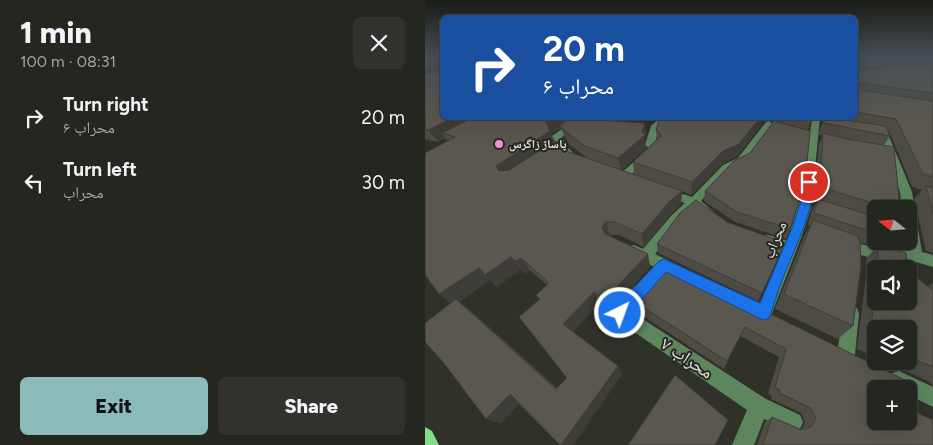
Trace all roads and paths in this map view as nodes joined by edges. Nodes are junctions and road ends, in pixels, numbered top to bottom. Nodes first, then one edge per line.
1 (581, 120) edge
2 (662, 120) edge
3 (818, 122) edge
4 (769, 125) edge
5 (869, 131) edge
6 (587, 164) edge
7 (622, 178) edge
8 (656, 190) edge
9 (910, 200) edge
10 (694, 202) junction
11 (715, 217) edge
12 (798, 228) junction
13 (816, 234) edge
14 (755, 236) edge
15 (834, 240) edge
16 (623, 245) edge
17 (852, 247) junction
18 (790, 248) junction
19 (914, 250) edge
20 (916, 256) junction
21 (645, 257) junction
22 (933, 261) edge
23 (857, 262) edge
24 (664, 264) junction
25 (687, 276) edge
26 (854, 297) edge
27 (766, 314) edge
28 (863, 362) edge
29 (881, 371) edge
30 (933, 397) edge
31 (759, 406) junction
32 (793, 422) dead end
33 (425, 438) edge
34 (428, 445) edge
35 (743, 445) edge

1 - 6 street
2 - 7 street
3 - 12 street, محراب
4 - 10 street
5 - 9 street
8 - 10 street
10 - 11 street
10 - 21 street
12 - 13 street
12 - 18 street, محراب
14 - 18 street
15 - 17 street
16 - 21 street
17 - 20 street
17 - 23 street
18 - 27 street, محراب
19 - 20 street
20 - 22 street
21 - 24 street
24 - 25 street
24 - 31 street, محراب ۷
26 - 28 street
29 - 30 street
31 - 32 street, محراب ۷
31 - 35 street
33 - 34 main road

